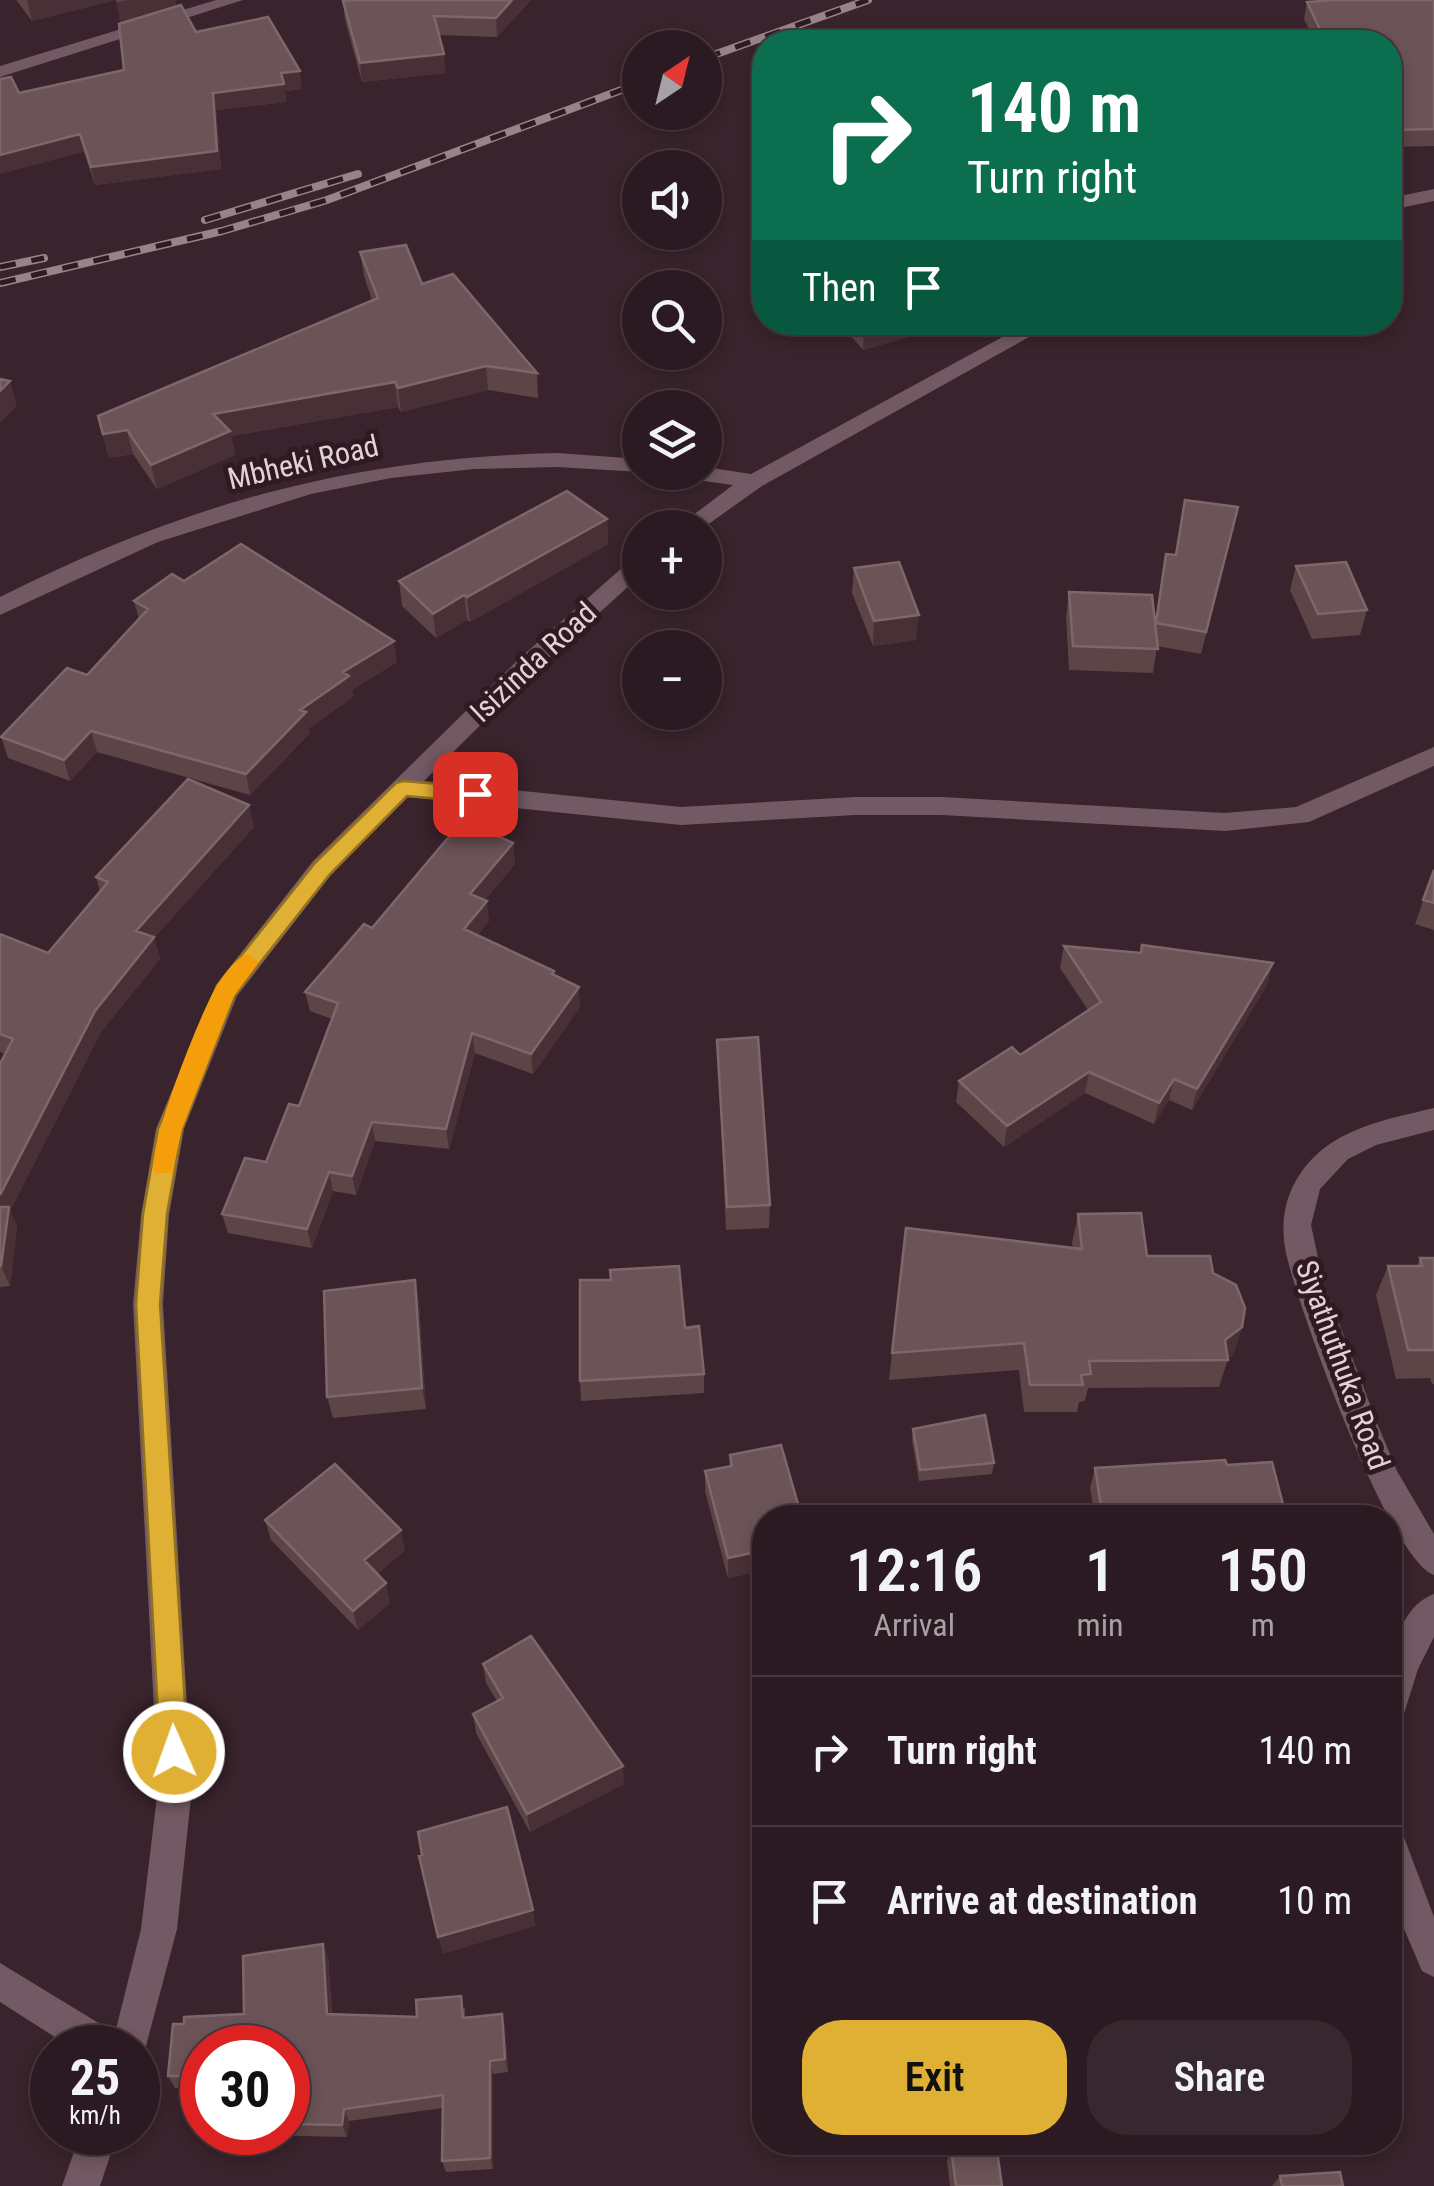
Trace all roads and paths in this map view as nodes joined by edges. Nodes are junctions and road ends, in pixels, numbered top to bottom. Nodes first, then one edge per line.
1 (234, 0) edge
2 (0, 72) edge
3 (1434, 195) edge
4 (1402, 202) edge
5 (1022, 335) edge
6 (622, 465) edge
7 (722, 477) edge
8 (754, 481) junction
9 (713, 510) edge
10 (622, 580) edge
11 (0, 607) edge
12 (1434, 756) edge
13 (403, 788) junction
14 (1434, 1119) edge
15 (1396, 1505) edge
16 (1402, 1517) edge
17 (1434, 1561) edge
18 (1434, 1609) edge
19 (1402, 1664) edge
20 (1402, 1885) edge
21 (1434, 1959) edge
22 (0, 1981) edge
23 (70, 2025) edge
24 (135, 2025) edge
25 (91, 2155) edge
26 (80, 2186) edge

1 - 2 street
3 - 4 street
5 - 8 street
6 - 11 street, Mbheki Road
7 - 8 street
8 - 9 street
10 - 13 street, Isizinda Road
12 - 13 street
13 - 24 street, Isizinda Road
14 - 15 street, Siyathuthuka Road
16 - 17 street, Siyathuthuka Road
18 - 19 street
20 - 21 street
22 - 23 street
25 - 26 street

